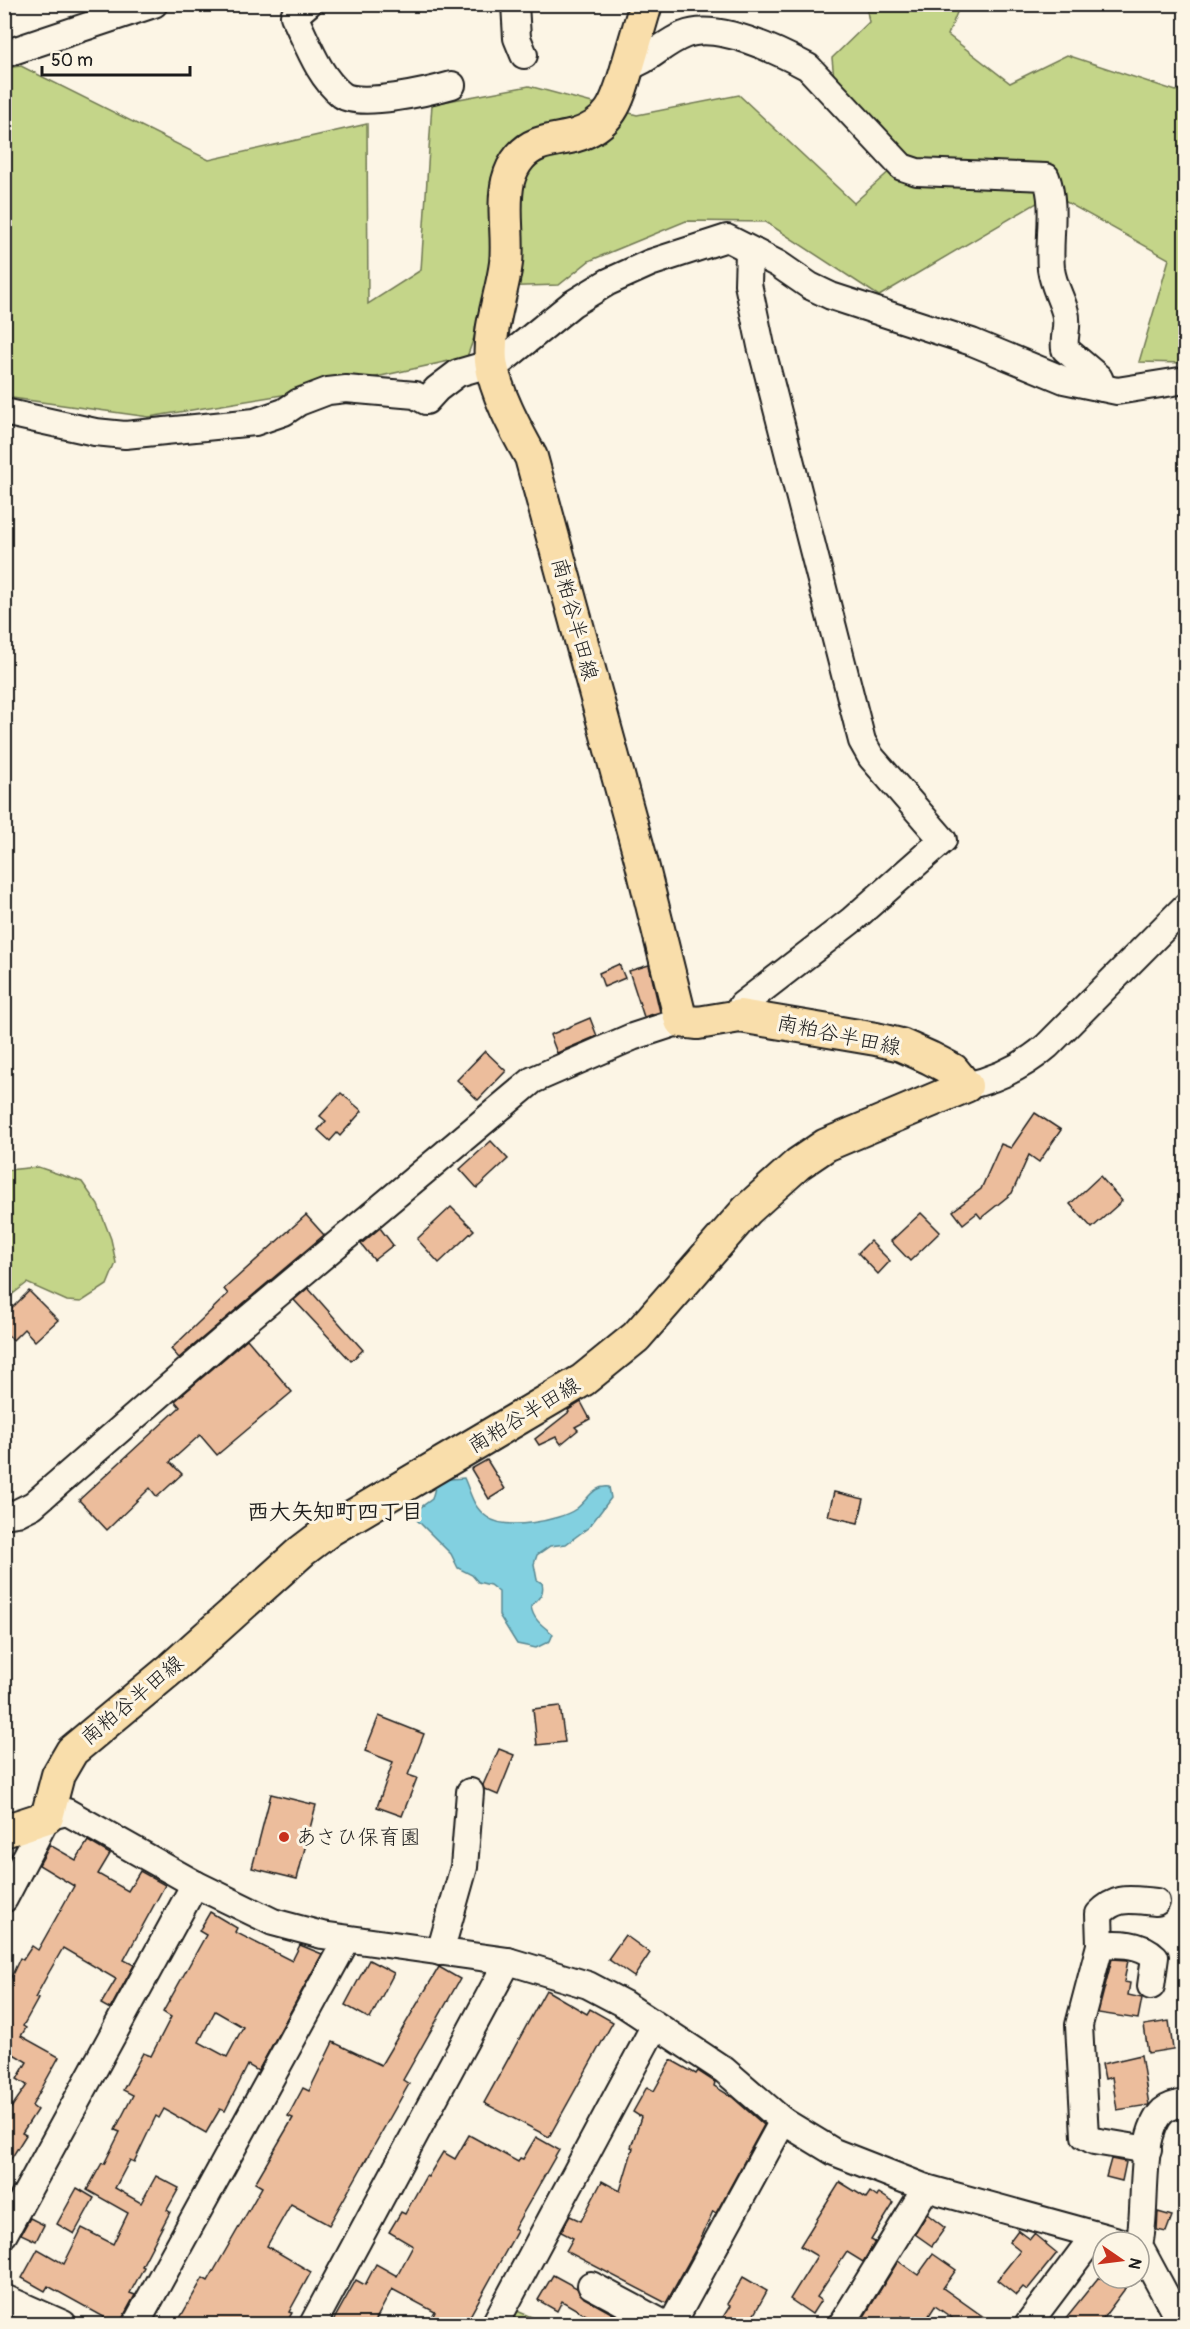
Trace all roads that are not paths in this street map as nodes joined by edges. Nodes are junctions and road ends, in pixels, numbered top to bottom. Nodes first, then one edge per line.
1 (154, 4) edge
2 (308, 4) edge
3 (515, 4) edge
4 (646, 4) edge
5 (4, 54) edge
6 (524, 55) dead end
7 (627, 68) junction
8 (452, 85) dead end
9 (749, 251) junction
10 (491, 363) junction
11 (1185, 380) edge
12 (1103, 388) junction
13 (4, 412) edge
14 (1185, 906) edge
15 (740, 1016) junction
16 (681, 1021) junction
17 (966, 1086) junction
18 (4, 1515) edge
19 (470, 1792) dead end
20 (47, 1817) junction
21 (4, 1831) edge
22 (195, 1884) junction
23 (4, 1899) edge
24 (1156, 1902) dead end
25 (347, 1939) junction
26 (1100, 1945) junction
27 (440, 1952) junction
28 (508, 1961) junction
29 (1151, 1986) dead end
30 (655, 2025) junction
31 (1185, 2103) edge
32 (783, 2121) junction
33 (1148, 2150) junction
34 (926, 2188) junction
35 (1143, 2230) edge
36 (4, 2234) edge
37 (1091, 2235) edge
38 (1091, 2241) edge
39 (1151, 2269) edge
40 (591, 2285) dead end
41 (4, 2298) edge
42 (63, 2325) edge
43 (136, 2325) edge
44 (313, 2325) edge
45 (495, 2325) edge
46 (664, 2325) edge
47 (672, 2325) edge
48 (842, 2325) edge
49 (1028, 2325) edge
50 (1181, 2325) edge

1 - 5 street
2 - 8 street
3 - 6 street
4 - 7 main road, 南粕谷半田線
7 - 10 main road, 南粕谷半田線
7 - 12 street
9 - 10 street
9 - 12 street
9 - 15 street
10 - 13 street
10 - 16 main road, 南粕谷半田線
11 - 12 street
14 - 17 street
15 - 16 main road, 南粕谷半田線
15 - 17 main road, 南粕谷半田線
16 - 18 street
17 - 20 main road, 南粕谷半田線
19 - 27 street
20 - 21 main road
20 - 22 street
20 - 23 street
22 - 25 street
22 - 36 street
24 - 26 street
25 - 27 street
25 - 43 street
26 - 29 street
26 - 33 street
27 - 28 street
28 - 30 street
28 - 44 street
30 - 32 street
30 - 45 street
31 - 33 street
32 - 34 street
32 - 47 street
33 - 35 street
34 - 37 street
34 - 48 street
38 - 49 street
39 - 50 street
40 - 46 street
41 - 42 street

